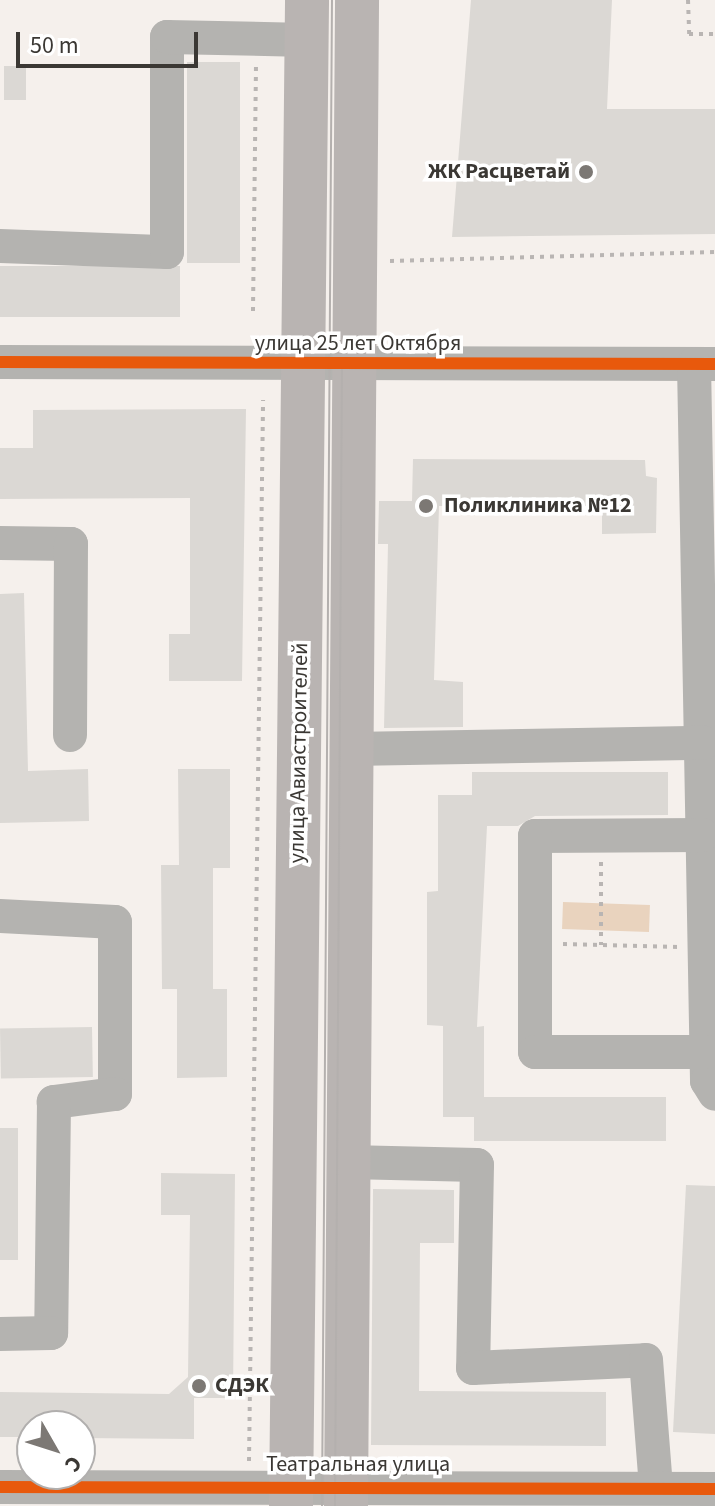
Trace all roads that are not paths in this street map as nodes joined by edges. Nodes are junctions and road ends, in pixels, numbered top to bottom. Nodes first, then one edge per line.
1 (357, 0) edge
2 (307, 20) edge
3 (0, 246) edge
4 (0, 362) edge
5 (303, 364) junction
6 (353, 364) junction
7 (704, 364) edge
8 (0, 543) edge
9 (70, 735) dead end
10 (704, 743) junction
11 (351, 749) junction
12 (703, 835) junction
13 (0, 916) edge
14 (707, 1052) junction
15 (715, 1094) edge
16 (348, 1162) junction
17 (0, 1334) edge
18 (656, 1486) junction
19 (0, 1487) edge
20 (277, 1492) edge
21 (711, 1495) edge
22 (346, 1496) edge

1 - 6 main road
2 - 3 street
2 - 5 main road, улица Авиастроителей
4 - 5 street, улица 25 лет Октября
5 - 6 street, улица 25 лет Октября
5 - 20 main road, улица Авиастроителей
6 - 7 street, улица 25 лет Октября
6 - 11 main road
7 - 10 street
8 - 9 street
10 - 11 street
10 - 12 street
11 - 16 main road
12 - 14 street
12 - 14 street
13 - 17 street
14 - 15 street
16 - 18 street
16 - 22 main road
18 - 21 street, Театральная улица
18 - 22 street, Театральная улица
19 - 20 street, Театральная улица
20 - 22 street, Театральная улица

